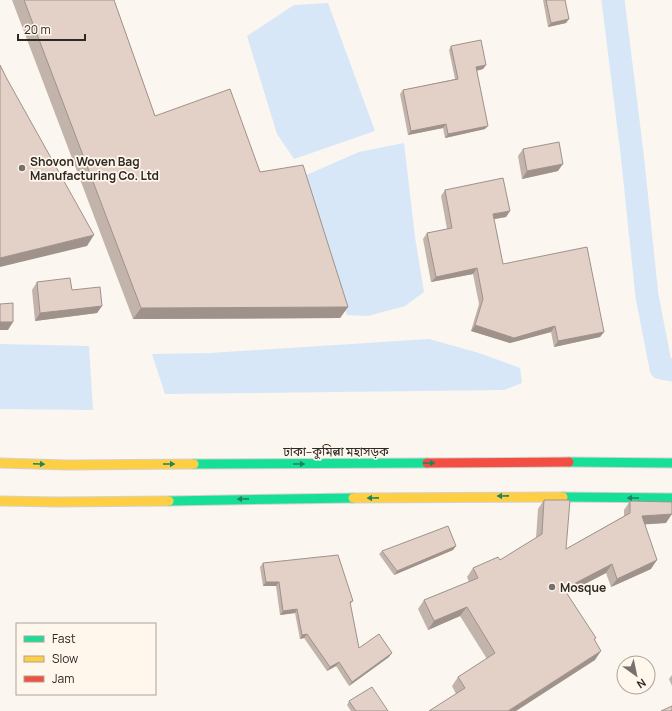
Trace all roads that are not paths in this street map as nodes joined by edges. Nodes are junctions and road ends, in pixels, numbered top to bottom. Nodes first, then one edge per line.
1 (0, 462) edge
2 (672, 464) edge
3 (672, 498) edge
4 (0, 501) edge

1 -> 2 highway, ঢাকা–কুমিল্লা মহাসড়ক
3 -> 4 highway

